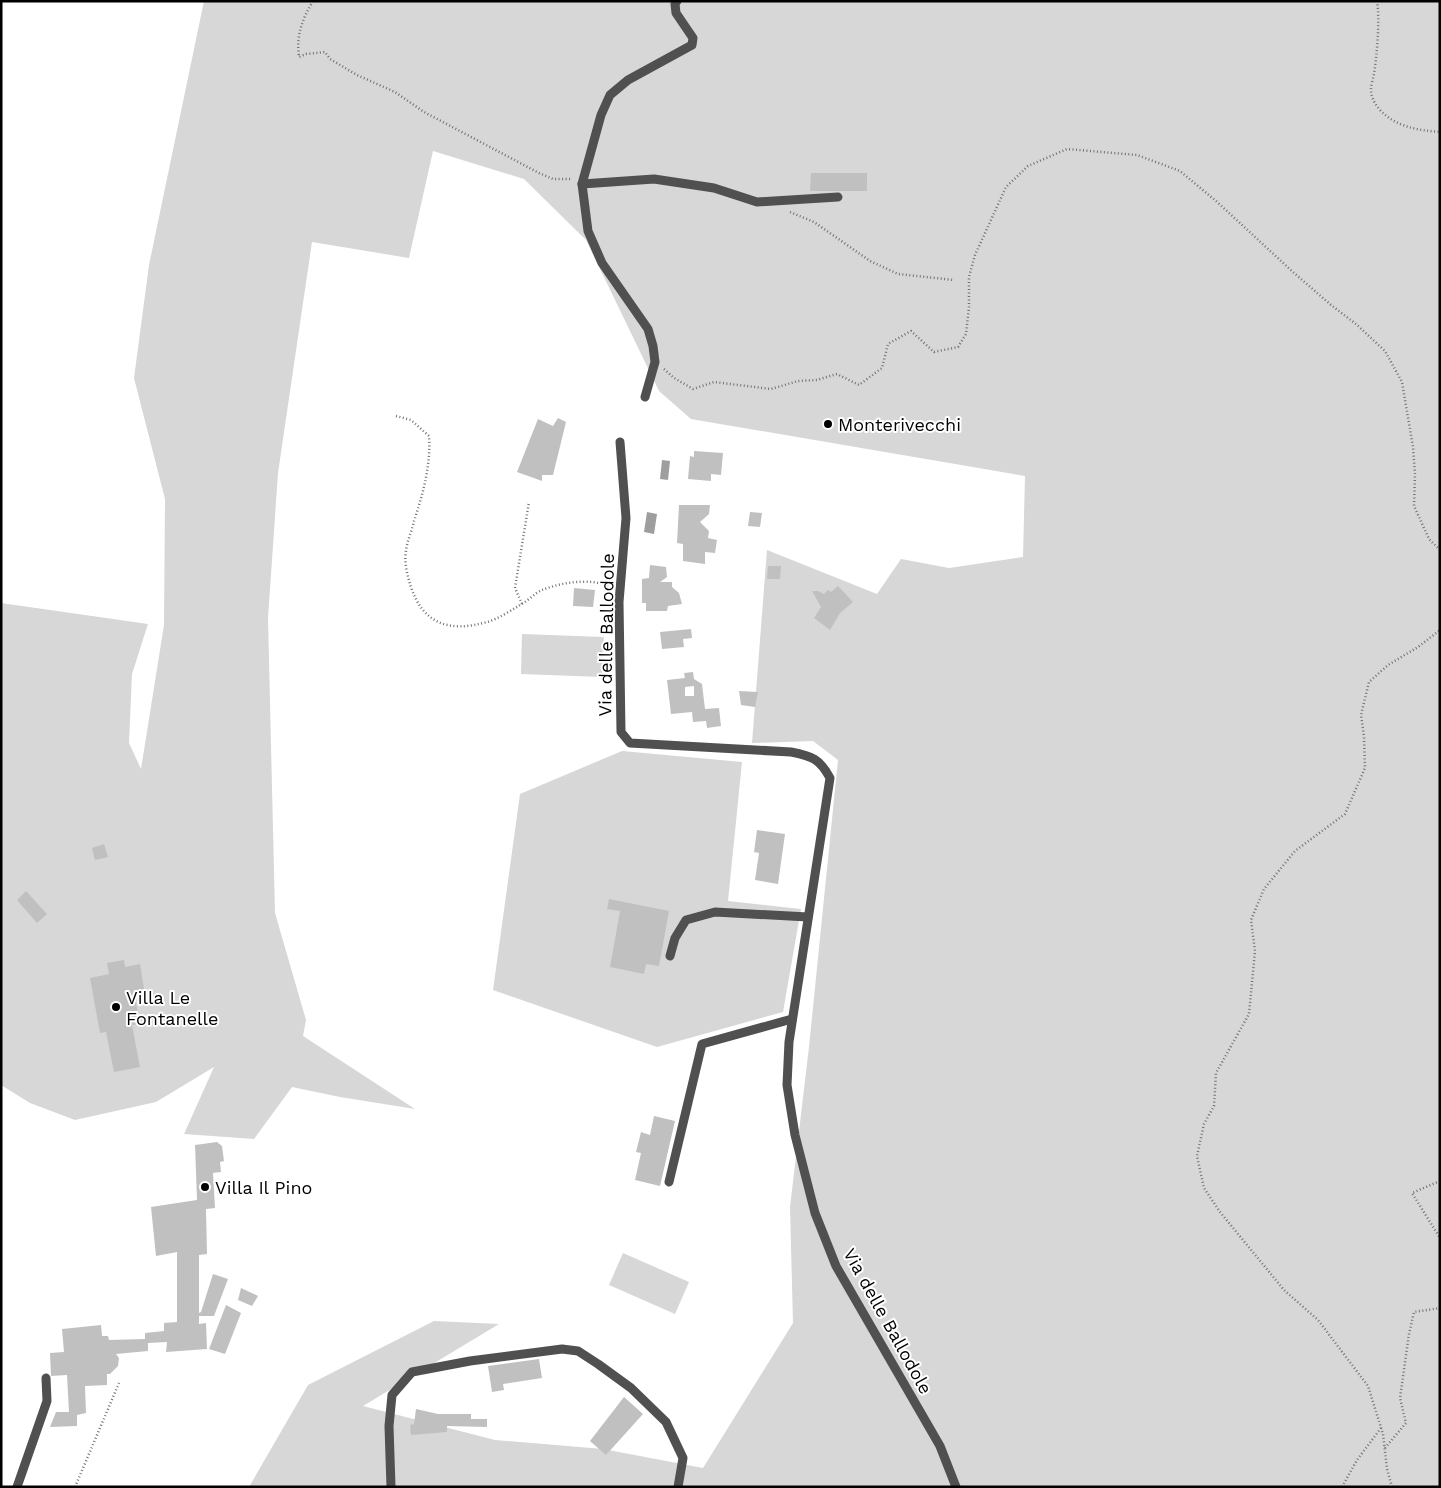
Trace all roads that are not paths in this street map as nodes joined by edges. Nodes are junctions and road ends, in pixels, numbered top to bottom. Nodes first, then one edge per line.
1 (677, 1) edge
2 (582, 184) junction
3 (838, 196) dead end
4 (645, 397) dead end
5 (620, 442) dead end
6 (808, 917) junction
7 (670, 956) dead end
8 (792, 1019) junction
9 (669, 1182) dead end
10 (46, 1378) dead end
11 (17, 1487) edge
12 (390, 1487) edge
13 (678, 1487) edge
14 (956, 1487) edge

1 - 2 lane
2 - 3 lane
2 - 4 lane
5 - 6 lane, Via delle Ballodole
6 - 7 lane
6 - 8 lane, Via delle Ballodole
8 - 9 lane
8 - 14 lane, Via delle Ballodole
10 - 11 lane
12 - 13 lane

